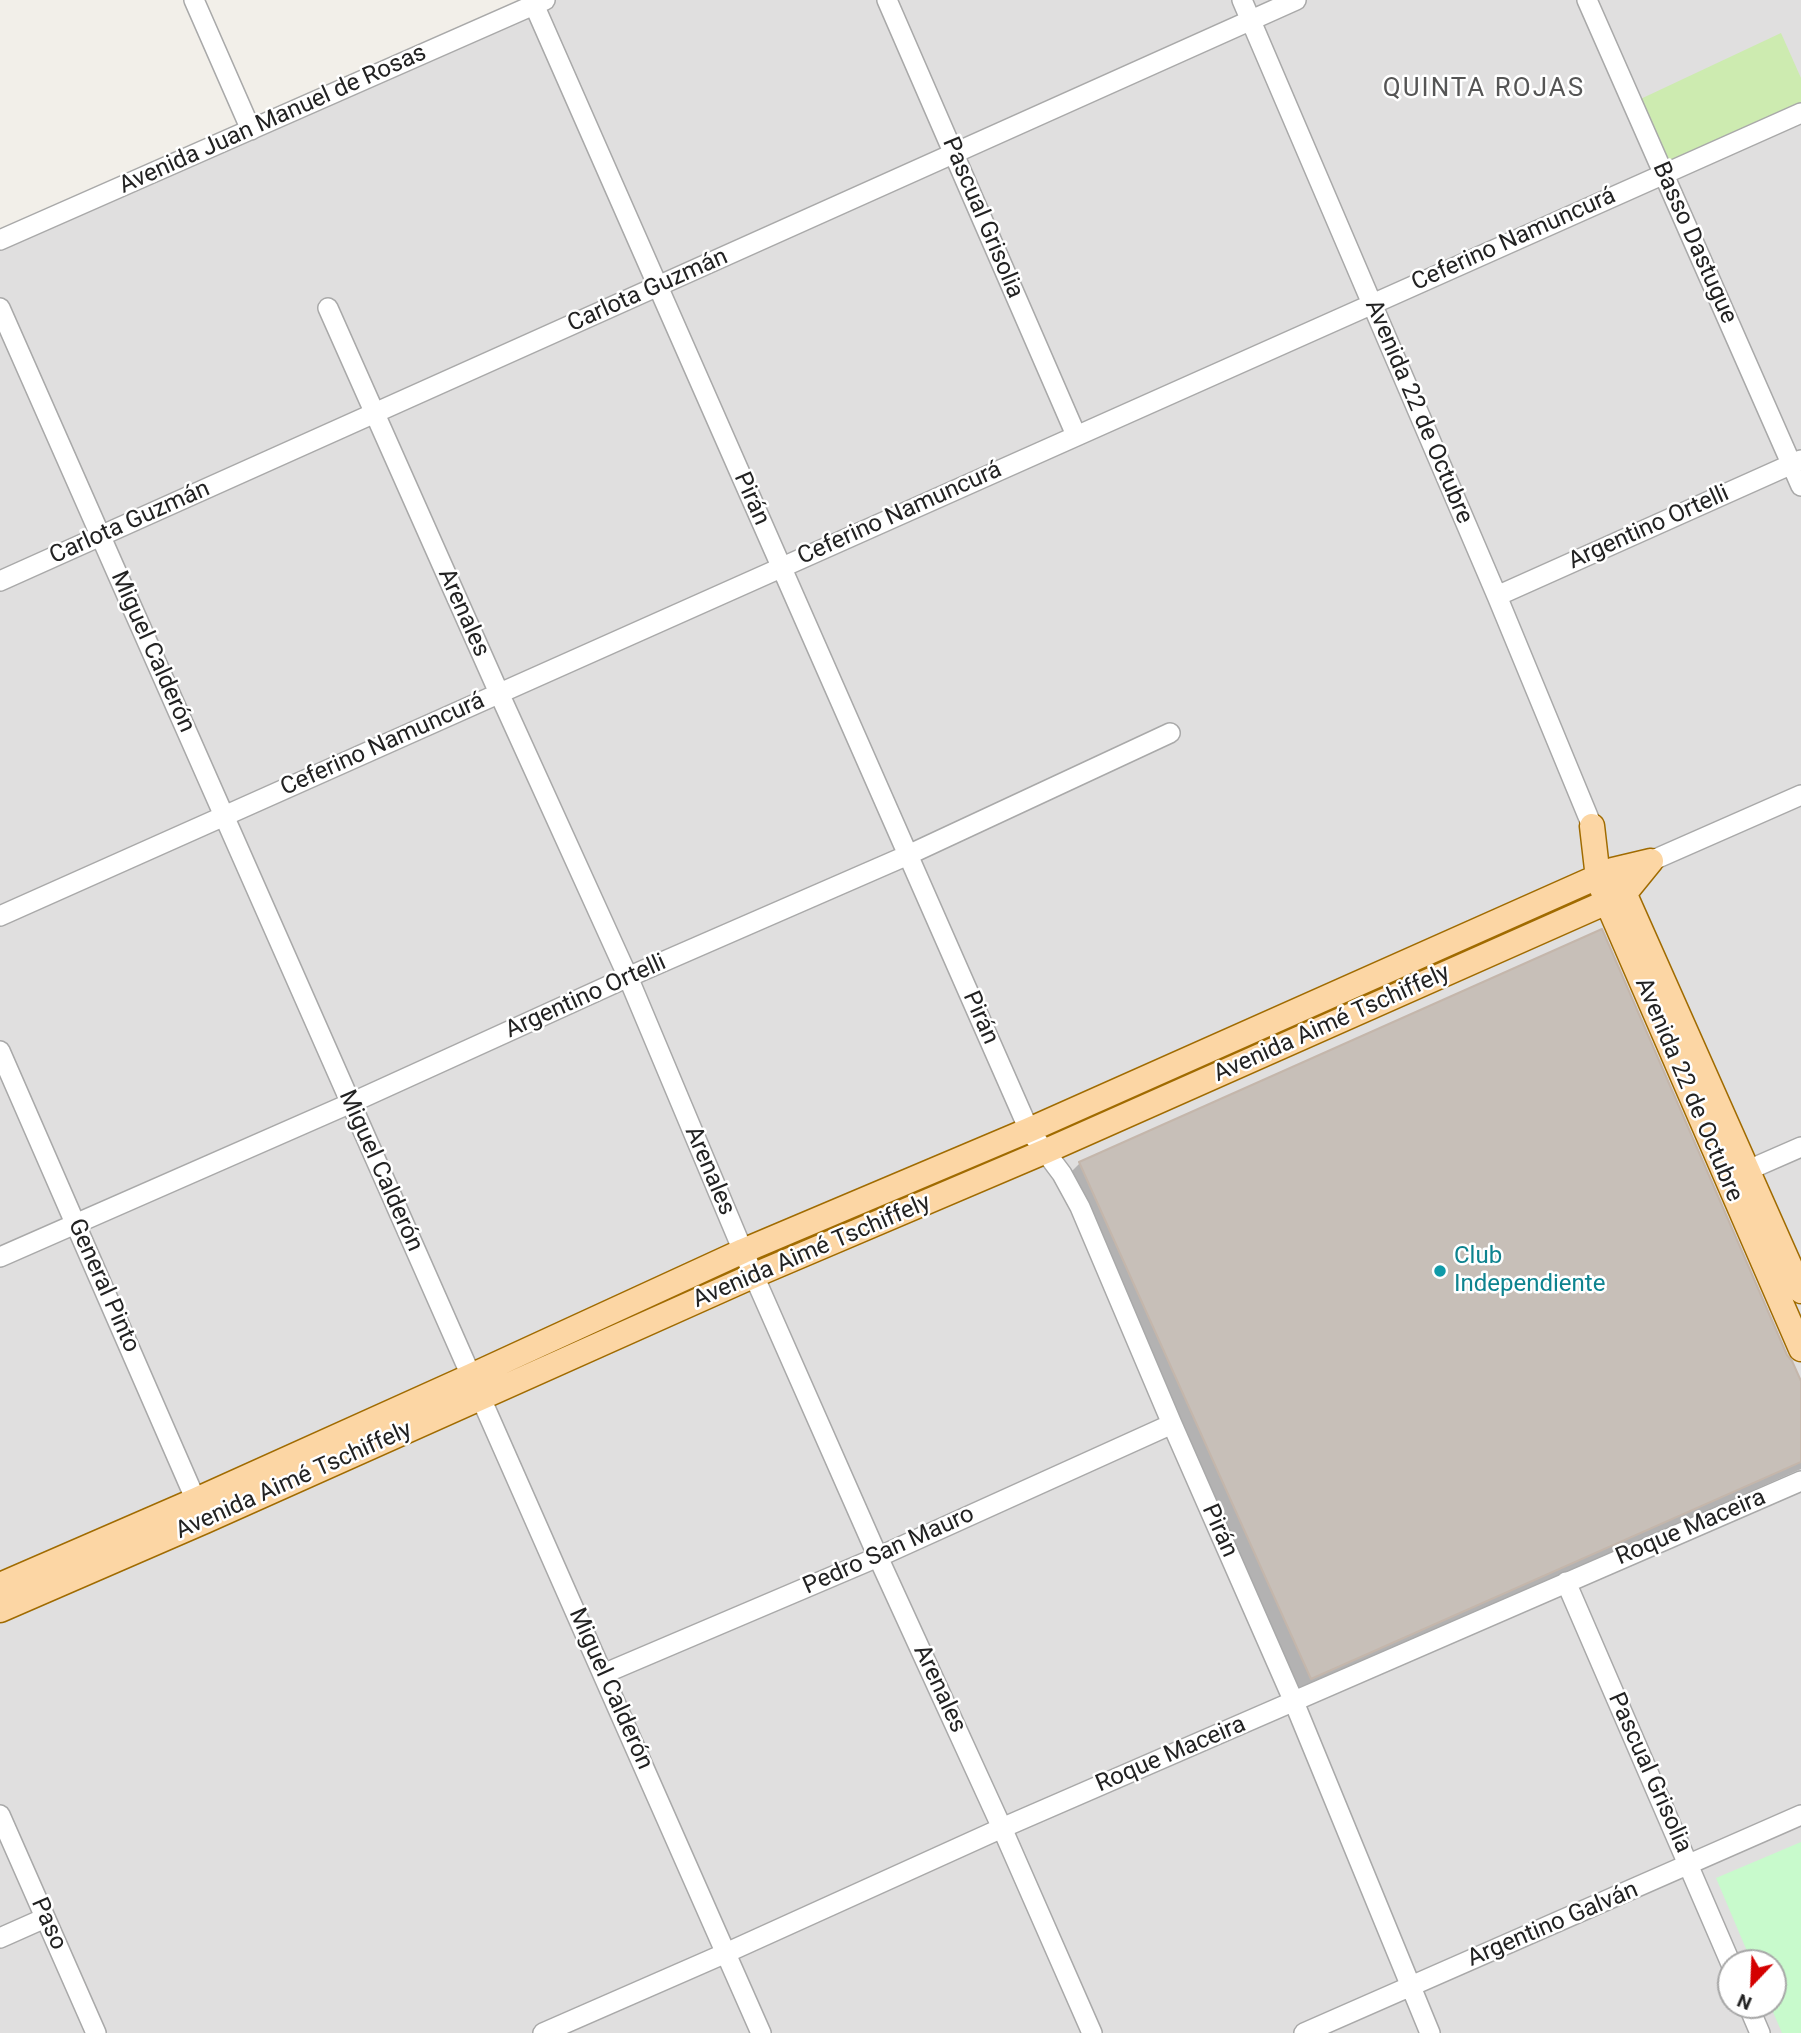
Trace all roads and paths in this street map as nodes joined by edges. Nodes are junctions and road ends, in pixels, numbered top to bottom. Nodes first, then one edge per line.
1 (194, 0) edge
2 (887, 0) edge
3 (1242, 0) edge
4 (1296, 0) edge
5 (1587, 0) edge
6 (537, 2) edge
7 (1250, 20) junction
8 (1801, 113) edge
9 (251, 130) junction
10 (954, 153) junction
11 (1663, 174) junction
12 (0, 240) edge
13 (657, 286) junction
14 (1371, 304) junction
15 (328, 307) dead end
16 (0, 308) edge
17 (375, 413) junction
18 (1076, 435) junction
19 (1796, 462) edge
20 (1801, 486) edge
21 (101, 536) junction
22 (781, 567) junction
23 (0, 581) edge
24 (1497, 596) junction
25 (499, 693) junction
26 (1170, 733) dead end
27 (1801, 795) edge
28 (224, 816) junction
29 (1592, 826) joint
30 (908, 855) junction
31 (1651, 861) junction
32 (1605, 874) junction
33 (1616, 897) junction
34 (0, 916) edge
35 (628, 977) junction
36 (0, 1051) edge
37 (351, 1104) junction
38 (1028, 1130) junction
39 (1801, 1147) edge
40 (1046, 1151) junction
41 (1746, 1171) junction
42 (76, 1224) junction
43 (743, 1251) junction
44 (0, 1257) edge
45 (755, 1275) junction
46 (1801, 1291) edge
47 (1801, 1349) edge
48 (476, 1387) junction
49 (1172, 1424) junction
50 (1801, 1481) edge
51 (200, 1510) junction
52 (878, 1557) junction
53 (1566, 1582) junction
54 (0, 1585) edge
55 (0, 1610) edge
56 (603, 1674) junction
57 (1294, 1702) junction
58 (0, 1815) edge
59 (1801, 1815) edge
60 (1002, 1828) junction
61 (1690, 1866) junction
62 (45, 1918) junction
63 (0, 1938) edge
64 (1725, 1949) edge
65 (726, 1953) junction
66 (1410, 1986) junction
67 (96, 2033) edge
68 (543, 2033) edge
69 (761, 2033) edge
70 (1092, 2033) edge
71 (1304, 2033) edge
72 (1430, 2033) edge

1 - 9 street
2 - 10 street, Pascual Grisolia
3 - 7 street, Avenida 22 de Octubre
4 - 7 street, Carlota Guzmán
5 - 11 street, Basso Dastugue
6 - 9 street, Avenida Juan Manuel de Rosas
6 - 13 street, Pirán
7 - 10 street, Carlota Guzmán
7 - 14 street, Avenida 22 de Octubre
8 - 11 street, Ceferino Namuncurá
9 - 12 street, Avenida Juan Manuel de Rosas
10 - 13 street, Carlota Guzmán
10 - 18 street, Pascual Grisolia
11 - 14 street, Ceferino Namuncurá
11 - 19 street, Basso Dastugue
13 - 17 street, Carlota Guzmán
13 - 22 street, Pirán
14 - 18 street, Ceferino Namuncurá
14 - 24 street, Avenida 22 de Octubre
15 - 17 street, Arenales
16 - 21 street, Miguel Calderón
17 - 21 street, Carlota Guzmán
17 - 25 street, Arenales
18 - 22 street, Ceferino Namuncurá
19 - 20 street, Basso Dastugue
19 - 24 street, Argentino Ortelli
21 - 23 street, Carlota Guzmán
21 - 28 street, Miguel Calderón
22 - 25 street, Ceferino Namuncurá
22 - 30 street, Pirán
24 - 29 street, Avenida 22 de Octubre
25 - 28 street, Ceferino Namuncurá
25 - 35 street, Arenales
26 - 30 street, Argentino Ortelli
27 - 31 street
28 - 34 street, Ceferino Namuncurá
28 - 37 street, Miguel Calderón
29 - 32 main road, Avenida 22 de Octubre
30 - 35 street, Argentino Ortelli
30 - 38 street, Pirán
31 - 32 main road, Avenida Aimé Tschiffely
31 - 33 main road
32 - 33 main road, Avenida 22 de Octubre
32 - 38 main road, Avenida Aimé Tschiffely
33 - 40 main road, Avenida Aimé Tschiffely
33 - 41 main road, Avenida 22 de Octubre
33 - 47 main road, Avenida 22 de Octubre
35 - 37 street, Argentino Ortelli
35 - 43 street, Arenales
36 - 42 street, General Pinto
37 - 42 street, Argentino Ortelli
37 - 48 street, Miguel Calderón
38 - 40 street, Pirán
38 - 43 main road, Avenida Aimé Tschiffely
39 - 41 street
40 - 45 main road, Avenida Aimé Tschiffely
40 - 49 street, Pirán
41 - 46 main road, Avenida 22 de Octubre
42 - 44 street, Argentino Ortelli
42 - 51 street, General Pinto
43 - 45 street, Arenales
43 - 48 main road, Avenida Aimé Tschiffely
45 - 48 main road, Avenida Aimé Tschiffely
45 - 52 street, Arenales
48 - 51 main road, Avenida Aimé Tschiffely
48 - 56 street, Miguel Calderón
49 - 52 street, Pedro San Mauro
49 - 57 street, Pirán
50 - 53 street, Roque Maceira
51 - 54 main road, Avenida Aimé Tschiffely
51 - 55 main road, Avenida Aimé Tschiffely
52 - 56 street, Pedro San Mauro
52 - 60 street, Arenales
53 - 57 street, Roque Maceira
53 - 61 street, Pascual Grisolia
56 - 65 street, Miguel Calderón
57 - 60 street, Roque Maceira
57 - 66 street, Pirán
58 - 62 street, Paso
59 - 61 street, Argentino Galván
60 - 65 street, Roque Maceira
60 - 70 street, Arenales
61 - 64 street, Pascual Grisolia
61 - 66 street, Argentino Galván
62 - 63 street
62 - 67 street, Paso
65 - 68 street, Roque Maceira
65 - 69 street, Miguel Calderón
66 - 71 street, Argentino Galván
66 - 72 street, Pirán

